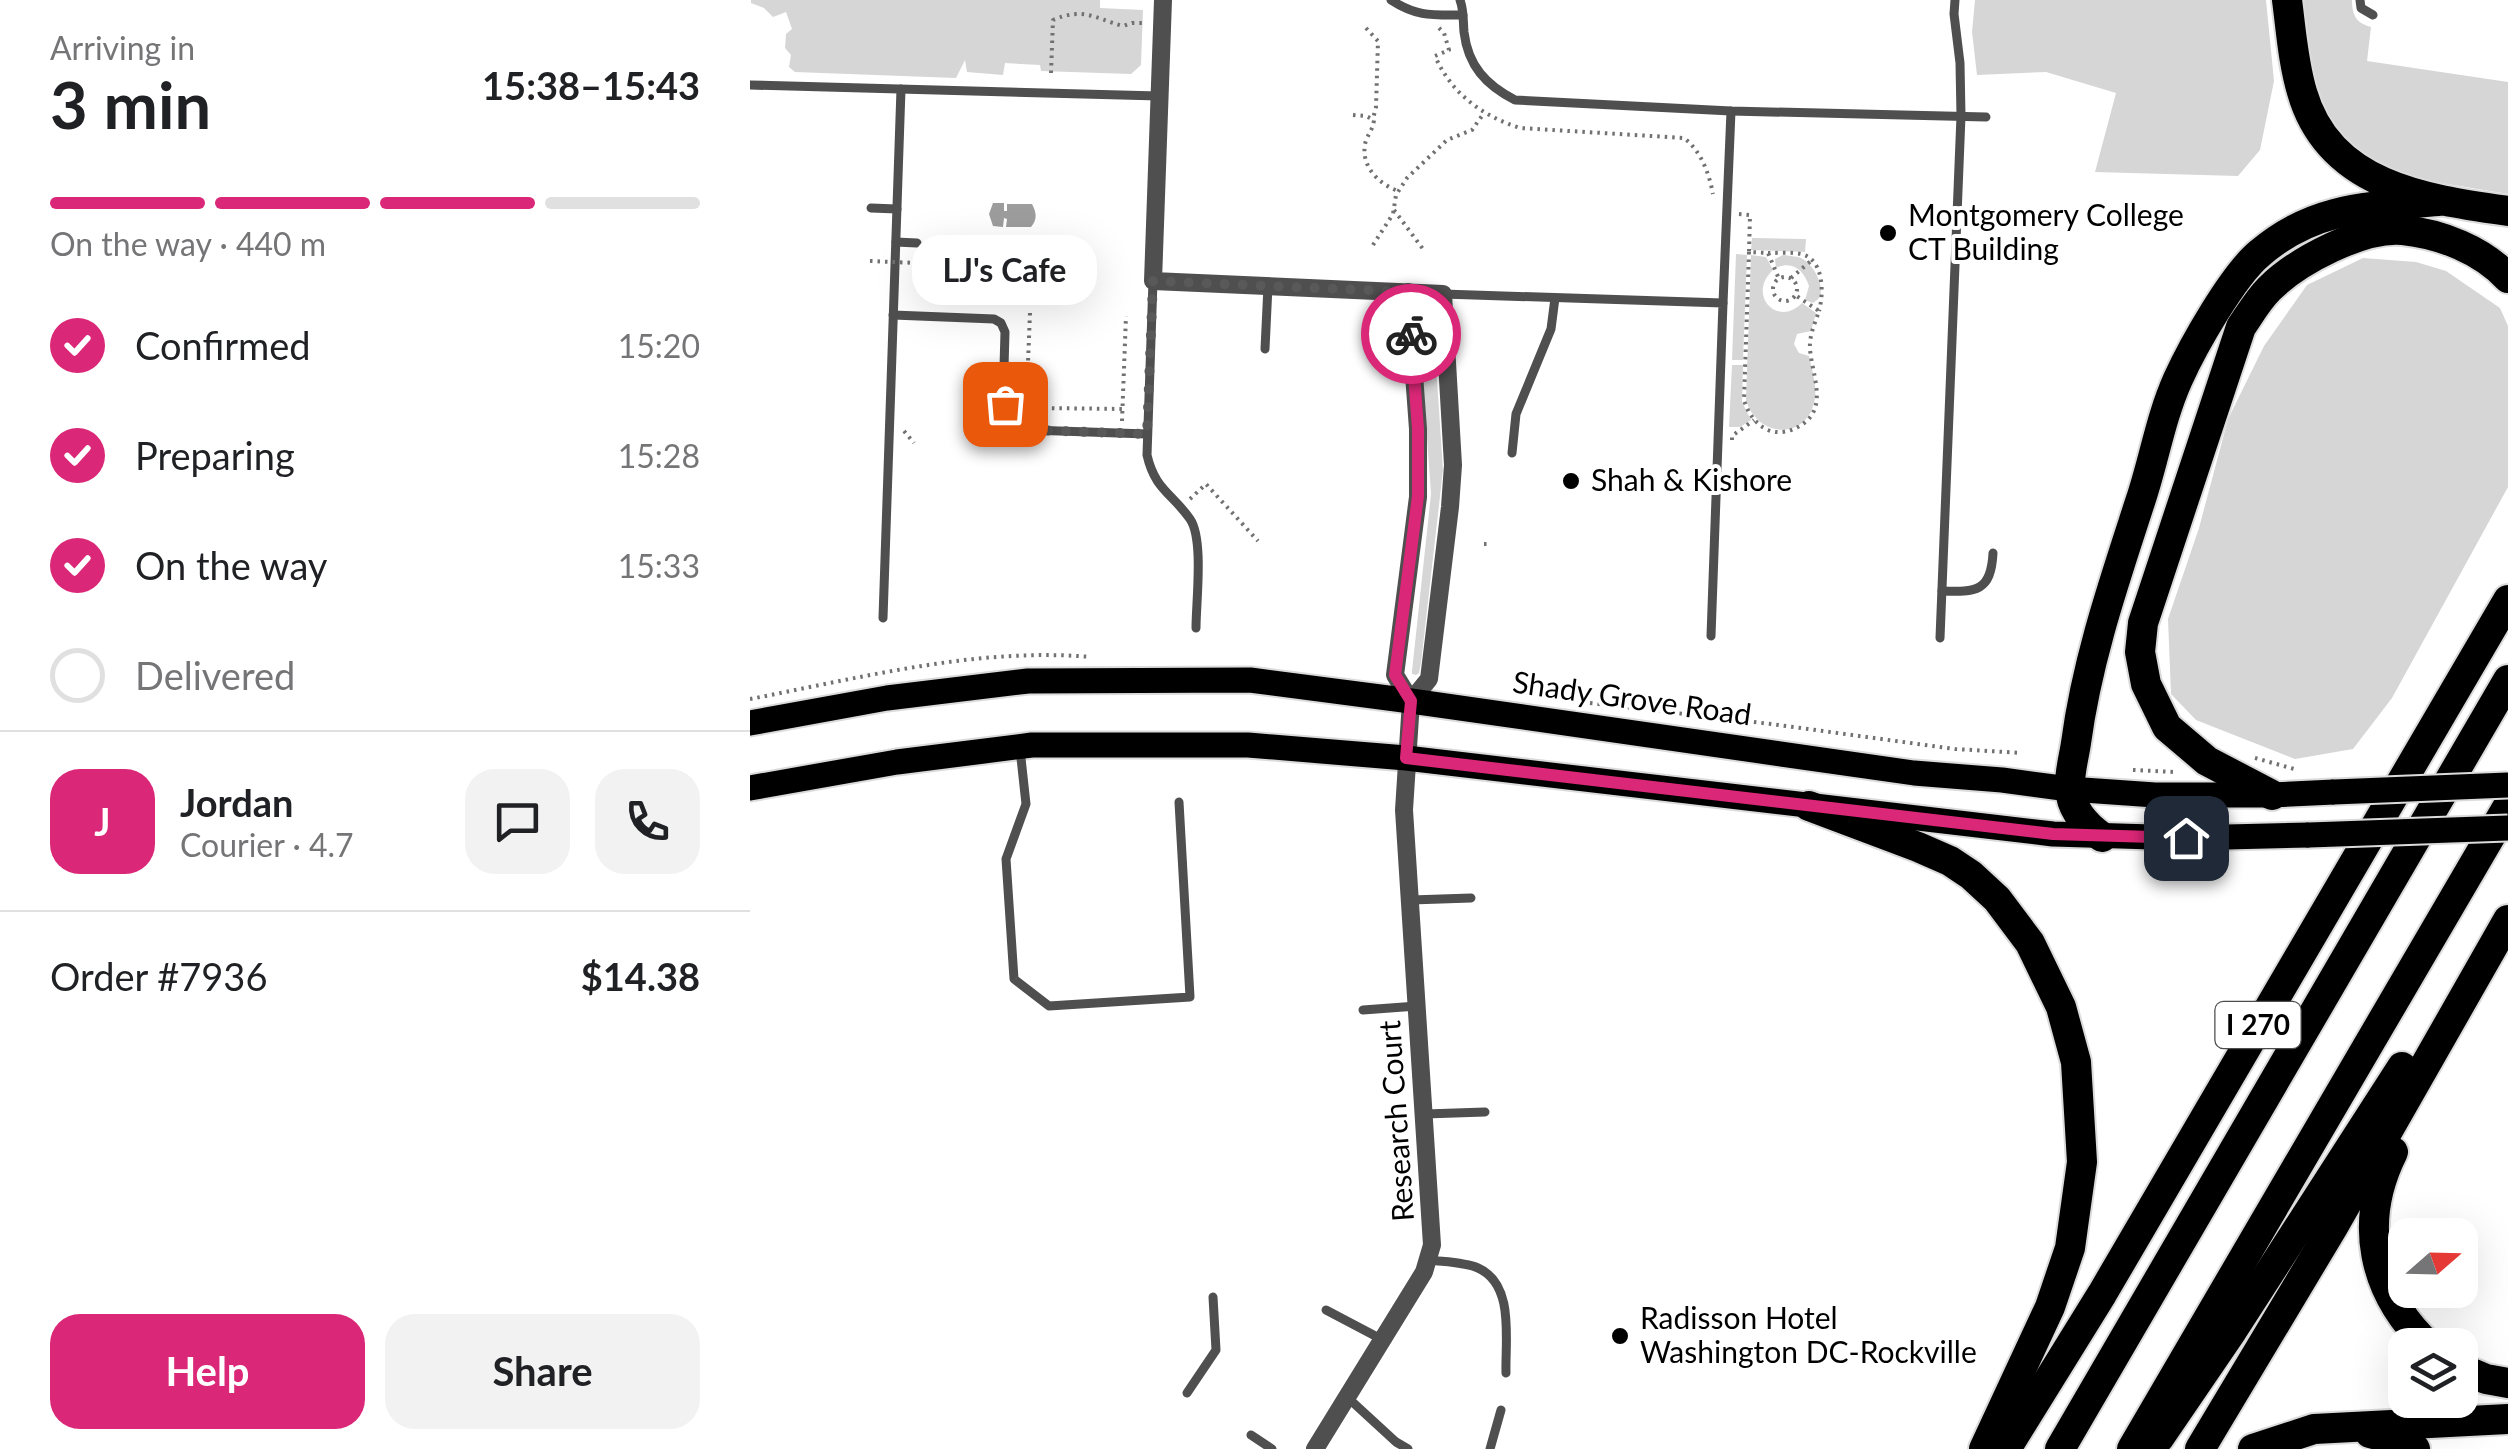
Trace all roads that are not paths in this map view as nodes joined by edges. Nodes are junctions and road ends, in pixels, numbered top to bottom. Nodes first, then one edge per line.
1 (1163, 0) edge
2 (1391, 0) edge
3 (1955, 0) edge
4 (2286, 0) edge
5 (2360, 0) edge
6 (1464, 5) edge
7 (2373, 15) dead end
8 (750, 85) edge
9 (902, 89) junction
10 (1159, 96) junction
11 (1730, 111) junction
12 (1960, 116) junction
13 (1986, 118) dead end
14 (2438, 201) junction
15 (871, 208) dead end
16 (897, 209) junction
17 (2508, 211) edge
18 (896, 242) junction
19 (917, 242) dead end
20 (2508, 278) edge
21 (1153, 281) junction
22 (1268, 286) junction
23 (1408, 292) junction
24 (1442, 294) junction
25 (1555, 298) junction
26 (1723, 303) junction
27 (893, 315) junction
28 (1264, 349) dead end
29 (1147, 434) junction
30 (1512, 453) dead end
31 (1994, 553) dead end
32 (1942, 592) junction
33 (2508, 600) edge
34 (883, 618) dead end
35 (1196, 628) dead end
36 (1711, 636) dead end
37 (1940, 638) dead end
38 (2508, 680) edge
39 (1411, 701) junction
40 (750, 724) edge
41 (1020, 746) junction
42 (1406, 758) junction
43 (2508, 785) edge
44 (750, 788) edge
45 (2070, 789) junction
46 (2272, 795) junction
47 (1180, 802) dead end
48 (1809, 806) junction
49 (2508, 806) edge
50 (2508, 828) edge
51 (2102, 837) junction
52 (1471, 898) dead end
53 (1412, 900) junction
54 (2508, 920) edge
55 (2472, 982) junction
56 (1417, 1006) junction
57 (1363, 1010) dead end
58 (2436, 1044) junction
59 (1486, 1112) dead end
60 (1425, 1114) junction
61 (1429, 1260) junction
62 (1213, 1297) dead end
63 (1326, 1310) dead end
64 (2410, 1328) edge
65 (1383, 1340) junction
66 (1506, 1372) dead end
67 (2478, 1376) edge
68 (2508, 1383) edge
69 (1187, 1393) dead end
70 (1347, 1397) junction
71 (1502, 1410) dead end
72 (2508, 1419) edge
73 (2342, 1426) junction
74 (1251, 1435) dead end
75 (1272, 1449) edge
76 (1314, 1449) edge
77 (1408, 1449) edge
78 (1490, 1449) edge
79 (1984, 1449) edge
80 (2006, 1449) edge
81 (2060, 1449) edge
82 (2132, 1449) edge
83 (2152, 1449) edge
84 (2200, 1449) edge
85 (2253, 1449) edge
86 (2415, 1449) edge

1 - 10 street
2 - 6 lane
3 - 12 lane
4 - 14 highway
5 - 7 lane
6 - 11 lane
8 - 9 lane
9 - 10 lane
9 - 16 lane
10 - 21 street
11 - 12 lane
11 - 26 lane
12 - 13 lane
12 - 32 lane
14 - 17 highway
14 - 45 highway
15 - 16 lane
16 - 18 lane
18 - 19 lane
18 - 27 lane
20 - 46 highway
21 - 22 street
21 - 29 lane
22 - 23 street
22 - 28 lane
23 - 24 street
23 - 39 street
24 - 25 lane
24 - 39 street
25 - 26 lane
25 - 30 lane
26 - 36 lane
27 - 29 lane
27 - 34 lane
29 - 35 lane
31 - 32 lane
32 - 37 lane
33 - 80 highway, I 270
38 - 81 highway, I 270
39 - 40 main road, Shady Grove Road
39 - 42 street, Research Court
39 - 45 main road, Shady Grove Road
41 - 42 main road
41 - 44 main road
41 - 47 lane
42 - 48 main road
42 - 53 street, Research Court
43 - 46 main road, Shady Grove Road, bridge
45 - 46 main road, Shady Grove Road
45 - 51 highway
48 - 51 main road
48 - 79 highway
49 - 82 highway
50 - 51 main road, bridge
52 - 53 lane
53 - 56 street, Research Court
54 - 55 highway
55 - 58 highway
55 - 83 highway
56 - 57 lane
56 - 60 street, Research Court
58 - 64 highway
58 - 84 highway
59 - 60 lane
60 - 61 street, Research Court
61 - 65 street, Research Court
61 - 66 lane
62 - 69 lane
63 - 65 lane
65 - 70 street, Research Court
67 - 68 highway
70 - 76 street, Research Court
70 - 77 lane
71 - 78 lane
72 - 73 highway
73 - 85 highway
73 - 86 highway
74 - 75 lane

